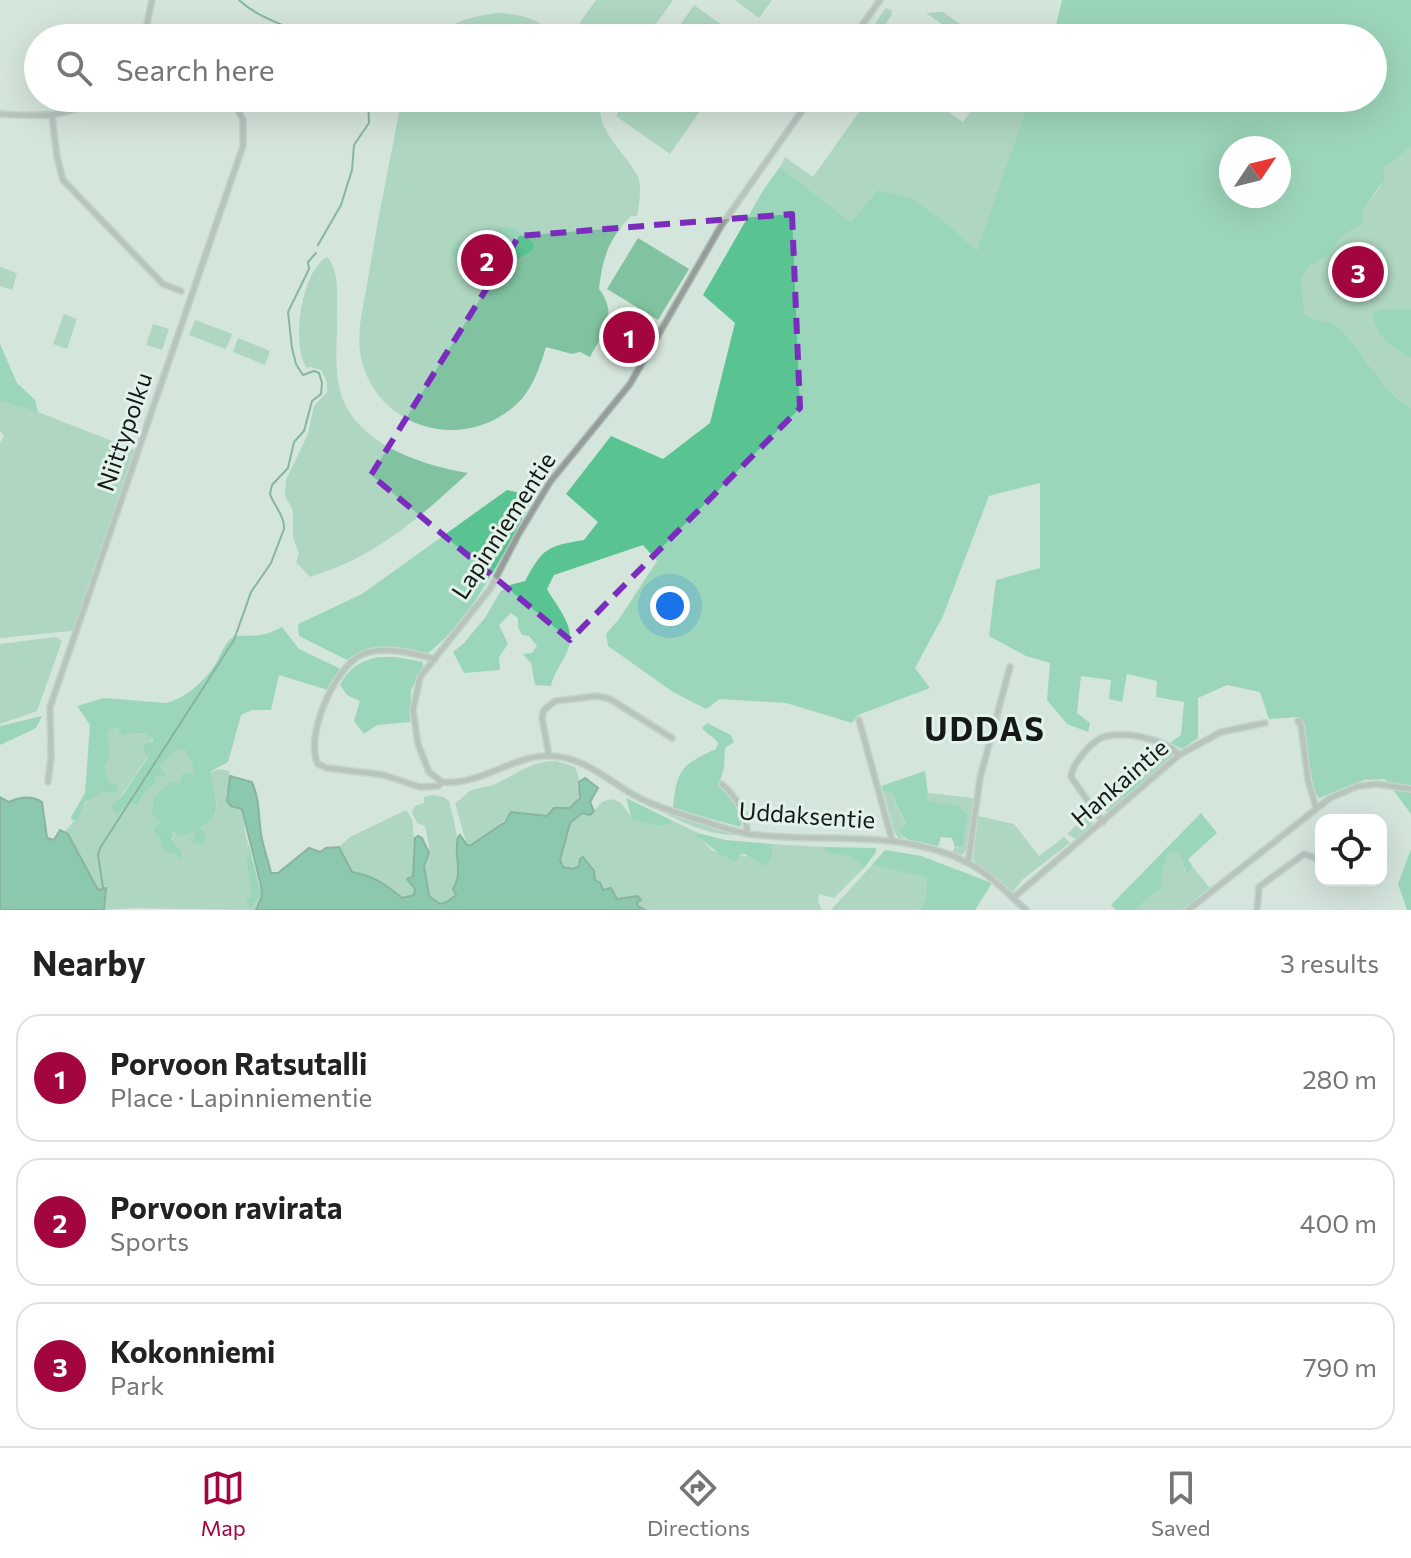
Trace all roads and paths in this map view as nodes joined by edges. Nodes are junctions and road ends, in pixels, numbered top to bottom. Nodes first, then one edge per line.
1 (152, 0) edge
2 (880, 0) edge
3 (147, 24) edge
4 (863, 24) edge
5 (63, 112) edge
6 (239, 112) edge
7 (801, 112) edge
8 (0, 114) edge
9 (52, 115) junction
10 (181, 291) dead end
11 (435, 659) junction
12 (1010, 667) dead end
13 (859, 720) dead end
14 (1298, 721) dead end
15 (1265, 723) dead end
16 (672, 738) dead end
17 (1179, 755) junction
18 (549, 756) junction
19 (48, 782) dead end
20 (442, 782) junction
21 (722, 784) dead end
22 (1411, 789) edge
23 (1316, 808) junction
24 (1103, 822) junction
25 (747, 833) junction
26 (892, 840) junction
27 (1315, 858) edge
28 (968, 863) junction
29 (1013, 898) junction
30 (1026, 910) edge
31 (1188, 910) edge
32 (1257, 910) edge

1 - 3 street
2 - 4 street
5 - 9 street
6 - 19 street, Niittypolku
7 - 11 street, Lapinniementie
8 - 9 street
9 - 10 street
11 - 20 street, Lapinniementie
11 - 20 street
12 - 28 street
13 - 26 street
14 - 23 street
15 - 17 street, Hankaintie
16 - 18 street
17 - 24 street, Hankaintie
17 - 24 street
18 - 20 street
18 - 25 street, Uddaksentie
21 - 25 street
22 - 23 street
23 - 31 street
24 - 29 street, Hankaintie
25 - 26 street, Uddaksentie
26 - 28 street, Uddaksentie
27 - 32 street
28 - 29 street, Uddaksentie
29 - 30 street, Uddaksentie

